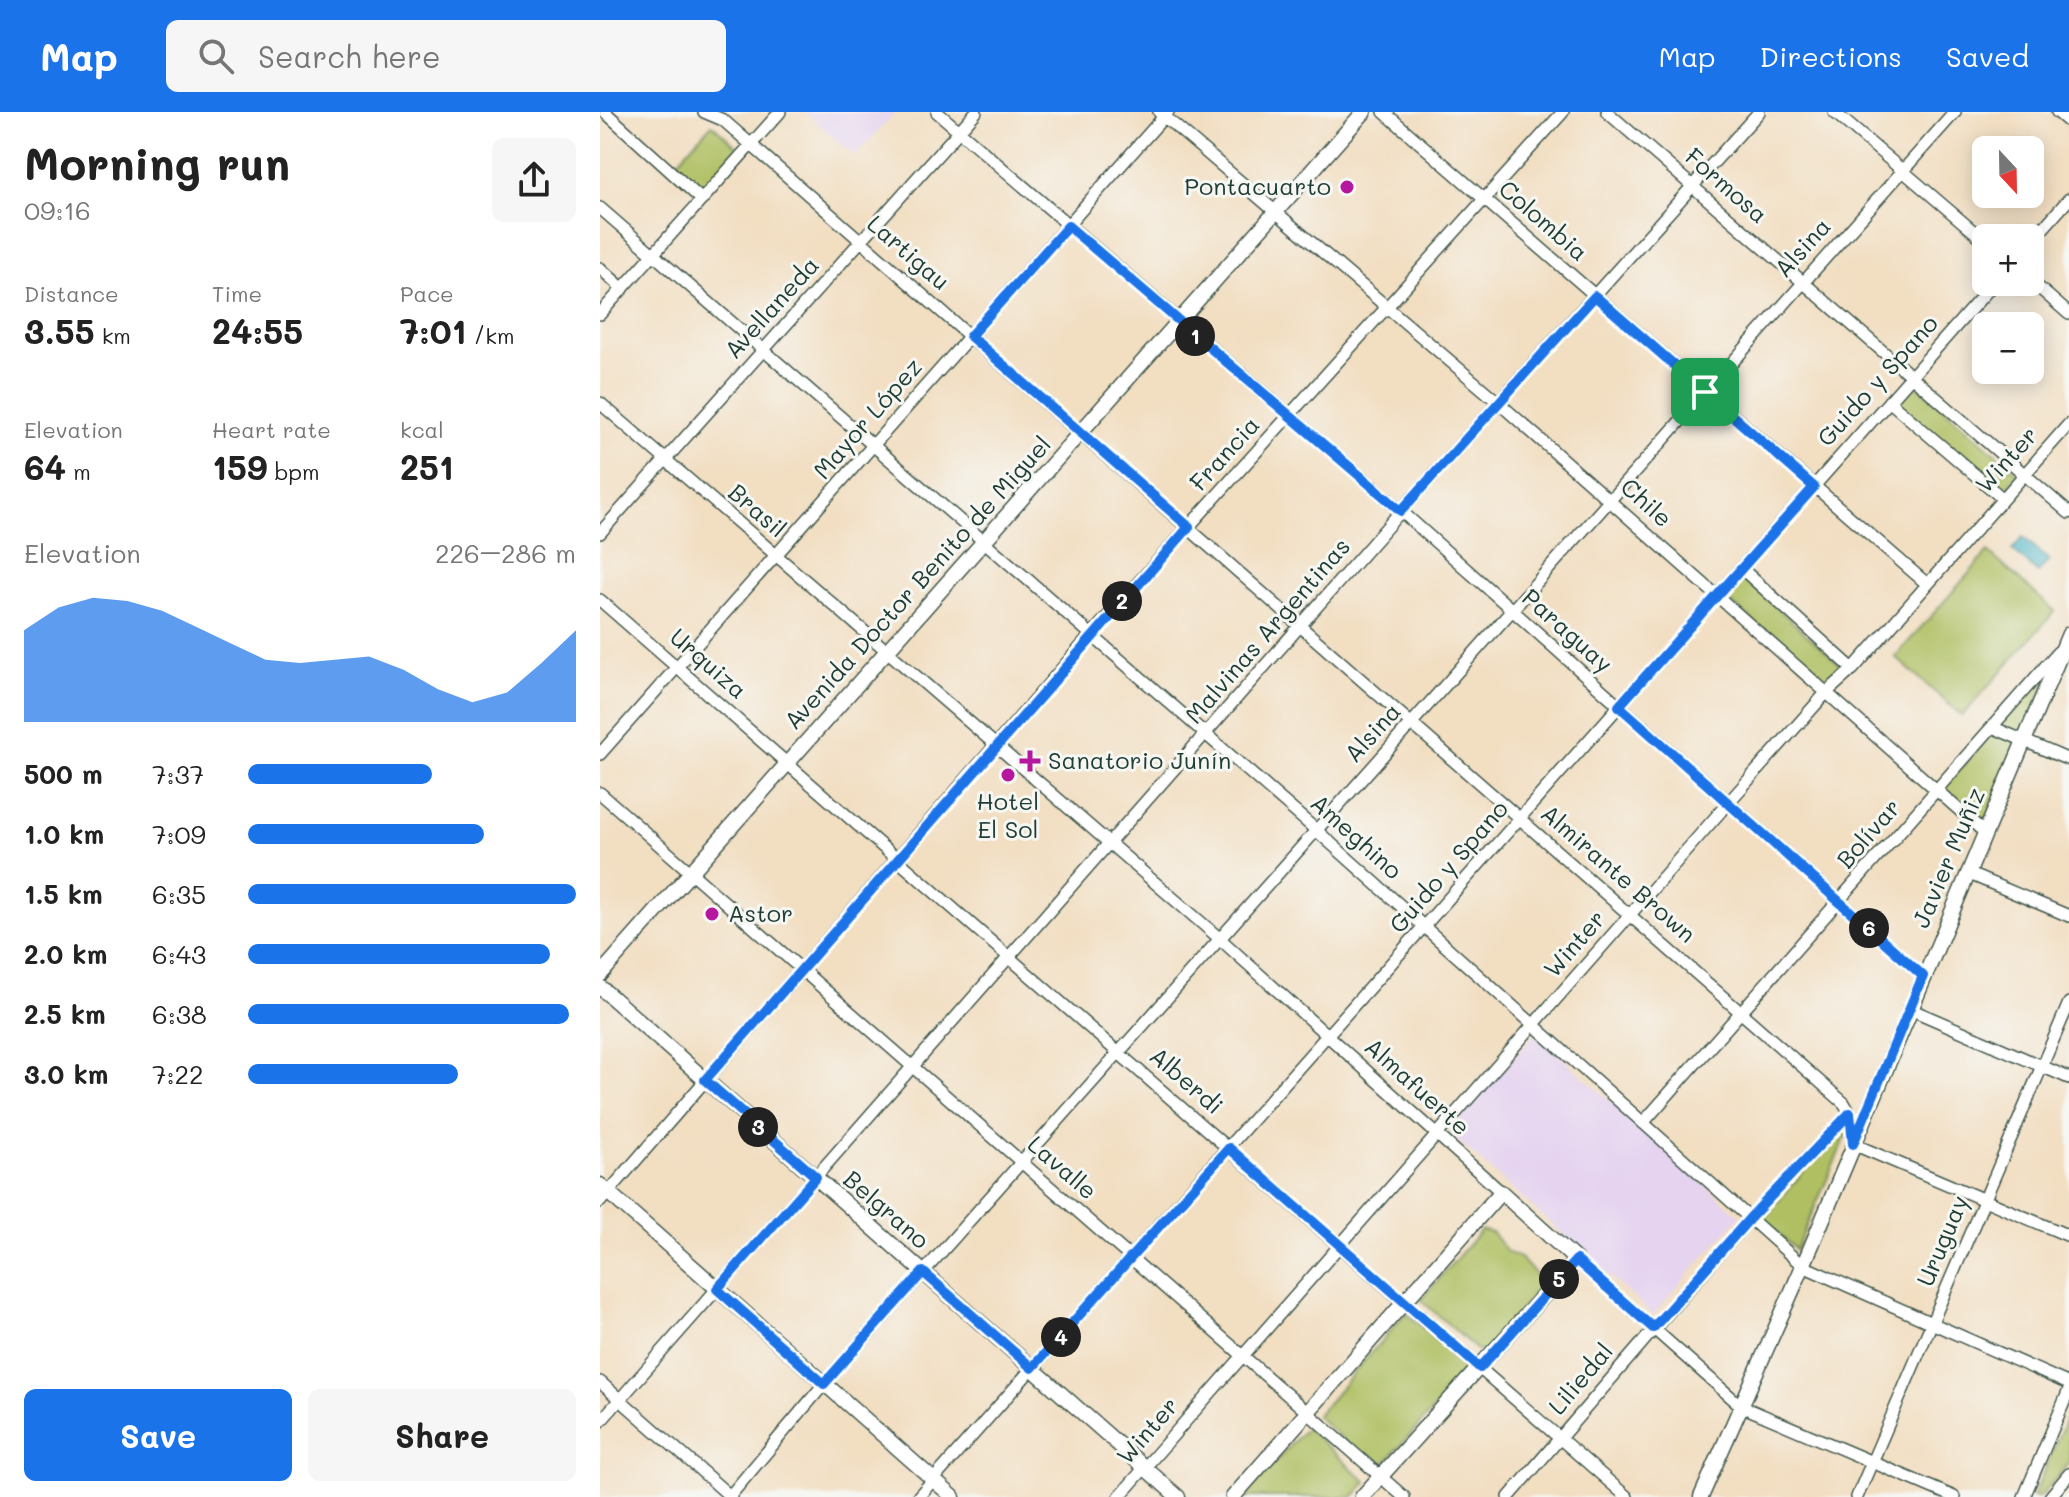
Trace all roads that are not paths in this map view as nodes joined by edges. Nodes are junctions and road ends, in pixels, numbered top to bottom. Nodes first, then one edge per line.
1 (605, 112) edge
2 (704, 112) edge
3 (780, 112) edge
4 (937, 112) edge
5 (976, 112) edge
6 (1364, 112) edge
7 (1384, 112) edge
8 (1563, 112) edge
9 (1607, 112) edge
10 (1759, 112) edge
11 (1834, 112) edge
12 (1955, 112) edge
13 (2057, 112) edge
14 (1164, 114) edge
15 (2069, 122) edge
16 (959, 131) junction
17 (751, 145) junction
18 (1902, 170) junction
19 (1693, 186) junction
20 (1484, 199) junction
21 (2069, 199) edge
22 (702, 200) junction
23 (600, 208) edge
24 (1274, 213) junction
25 (1068, 226) junction
26 (2044, 227) edge
27 (1972, 230) edge
28 (861, 241) junction
29 (653, 255) junction
30 (600, 268) edge
31 (1803, 282) junction
32 (623, 289) junction
33 (2044, 292) edge
34 (1595, 296) junction
35 (1983, 296) edge
36 (1386, 308) junction
37 (600, 314) edge
38 (2069, 314) edge
39 (1178, 322) junction
40 (970, 336) junction
41 (762, 352) junction
42 (1912, 376) junction
43 (1705, 392) junction
44 (1889, 401) junction
45 (600, 403) edge
46 (1499, 403) junction
47 (1289, 416) junction
48 (2069, 424) edge
49 (1081, 432) junction
50 (872, 447) junction
51 (665, 460) junction
52 (2024, 474) junction
53 (1814, 487) junction
54 (2002, 498) junction
55 (1609, 500) junction
56 (1401, 511) junction
57 (2069, 513) edge
58 (1189, 527) junction
59 (600, 533) edge
60 (982, 543) junction
61 (776, 556) junction
62 (1741, 568) junction
63 (1927, 584) junction
64 (1717, 596) junction
65 (600, 600) edge
66 (1511, 610) junction
67 (1301, 626) junction
68 (1091, 635) junction
69 (2067, 640) edge
70 (886, 652) junction
71 (678, 667) junction
72 (1853, 669) junction
73 (1826, 693) junction
74 (1619, 706) junction
75 (1411, 722) junction
76 (1992, 727) junction
77 (1206, 735) junction
78 (2024, 740) junction
79 (995, 746) junction
80 (600, 754) edge
81 (2069, 760) edge
82 (788, 762) junction
83 (1937, 790) junction
84 (600, 793) edge
85 (1728, 803) junction
86 (1521, 818) junction
87 (1316, 830) junction
88 (1984, 832) junction
89 (1111, 845) junction
90 (898, 858) junction
91 (691, 872) junction
92 (1967, 873) junction
93 (1839, 901) junction
94 (1630, 914) junction
95 (2069, 916) edge
96 (1425, 929) junction
97 (1219, 938) junction
98 (1011, 957) junction
99 (802, 969) junction
100 (600, 975) edge
101 (1923, 976) junction
102 (600, 987) edge
103 (2069, 1003) edge
104 (1910, 1009) junction
105 (1741, 1012) junction
106 (1533, 1025) junction
107 (1328, 1037) junction
108 (1119, 1052) junction
109 (914, 1067) junction
110 (2042, 1067) junction
111 (2069, 1078) edge
112 (705, 1080) junction
113 (1850, 1113) junction
114 (1643, 1123) junction
115 (1437, 1135) junction
116 (1853, 1144) junction
117 (1229, 1148) junction
118 (1022, 1161) junction
119 (816, 1177) junction
120 (1501, 1192) junction
121 (603, 1193) edge
122 (1985, 1200) junction
123 (1750, 1218) junction
124 (2069, 1236) edge
125 (1340, 1245) junction
126 (1132, 1258) junction
127 (1576, 1260) junction
128 (1803, 1266) junction
129 (923, 1272) junction
130 (717, 1289) junction
131 (1405, 1302) junction
132 (1932, 1323) junction
133 (1653, 1328) junction
134 (1244, 1356) junction
135 (1032, 1368) junction
136 (1480, 1368) junction
137 (600, 1382) edge
138 (824, 1384) junction
139 (2069, 1384) edge
140 (2069, 1390) edge
141 (620, 1399) junction
142 (1741, 1406) junction
143 (1308, 1412) junction
144 (600, 1422) edge
145 (1560, 1438) junction
146 (1873, 1461) junction
147 (1145, 1468) junction
148 (2069, 1474) edge
149 (1381, 1476) junction
150 (933, 1479) junction
151 (730, 1497) edge
152 (918, 1497) edge
153 (953, 1497) edge
154 (1119, 1497) edge
155 (1178, 1497) edge
156 (1233, 1497) edge
157 (1362, 1497) edge
158 (1404, 1497) edge
159 (1509, 1497) edge
160 (1627, 1497) edge
161 (1701, 1497) edge
162 (1857, 1497) edge
163 (1954, 1497) edge
164 (2024, 1497) edge
165 (2050, 1497) edge

1 - 22 street
2 - 17 street, Lartigau
3 - 17 street
4 - 16 street, Paraguay
5 - 16 street, Avellaneda
6 - 24 main road, Avenida Doctor Benito de Miguel
7 - 20 street, Colombia
8 - 20 street, Francia
9 - 19 street, Formosa
10 - 19 street, Malvinas Argentinas
11 - 18 street
12 - 18 street, Alsina
13 - 15 street
14 - 24 street, Chile
14 - 25 street, Mayor López
16 - 25 street, Paraguay
16 - 28 street, Avellaneda
17 - 22 street
17 - 28 street, Lartigau
18 - 27 street
18 - 31 street, Alsina
19 - 31 street, Formosa
19 - 34 street, Malvinas Argentinas
20 - 34 street, Colombia
20 - 36 street, Francia
21 - 26 street
22 - 29 street
23 - 29 street, Ameghino
24 - 36 street, Chile
24 - 39 main road, Avenida Doctor Benito de Miguel
25 - 39 street, Paraguay
25 - 40 street, Mayor López
28 - 40 street, Lartigau
28 - 41 street, Avellaneda
29 - 32 street
29 - 41 street, Ameghino
30 - 32 street
31 - 42 street, Formosa
31 - 43 street, Alsina
32 - 37 street
33 - 38 street
34 - 43 street, Colombia
34 - 46 street, Malvinas Argentinas
35 - 42 street, Guido y Spano
36 - 46 street, Chile
36 - 47 street, Francia
39 - 47 street, Paraguay
39 - 49 main road, Avenida Doctor Benito de Miguel
40 - 49 street, Lartigau
40 - 50 street, Mayor López
41 - 50 street, Ameghino
41 - 51 street, Avellaneda
42 - 44 street, Guido y Spano
42 - 52 street, Formosa
43 - 53 street, Colombia
43 - 55 street, Alsina
44 - 53 street, Guido y Spano
44 - 54 street
45 - 51 street, Brasil
46 - 55 street, Chile
46 - 56 street, Malvinas Argentinas
47 - 56 street, Paraguay
47 - 58 street, Francia
48 - 52 street, Winter
49 - 58 street, Almirante Brown
49 - 60 main road, Avenida Doctor Benito de Miguel
50 - 60 street, Ameghino
50 - 61 street, Mayor López
51 - 59 street, Avellaneda
51 - 61 street, Brasil
52 - 54 street, Winter
52 - 57 street, Formosa
53 - 62 street, Guido y Spano
53 - 63 street, Colombia
54 - 63 street, Winter
55 - 64 street, Chile
55 - 66 street, Alsina
56 - 66 street, Paraguay
56 - 67 street, Malvinas Argentinas
58 - 67 street, Almirante Brown
58 - 68 street, Francia
60 - 68 street, Ameghino
60 - 70 main road, Avenida Doctor Benito de Miguel
61 - 70 street, Brasil
61 - 71 street, Mayor López
62 - 64 street, Guido y Spano
62 - 72 street
63 - 72 street, Winter
64 - 73 street, Chile
64 - 74 street, Guido y Spano
65 - 71 street, Urquiza
66 - 74 street, Paraguay
66 - 75 street, Alsina
67 - 75 street, Almirante Brown
67 - 77 street, Malvinas Argentinas
68 - 77 street, Ameghino
68 - 79 street, Francia
69 - 76 street, Bolívar
69 - 78 main road, Javier Muñiz
70 - 79 street, Almafuerte
70 - 82 main road, Avenida Doctor Benito de Miguel
71 - 80 street, Mayor López
71 - 82 street, Urquiza
72 - 73 street, Winter
73 - 83 street, Chile
73 - 85 street, Winter
74 - 85 street, Paraguay
74 - 86 street, Guido y Spano
75 - 86 street, Almirante Brown
75 - 87 street, Alsina
76 - 78 street
76 - 83 street, Bolívar
77 - 87 street, Ameghino
77 - 89 street, Malvinas Argentinas
78 - 81 street
78 - 88 main road, Javier Muñiz
79 - 89 street, Almafuerte
79 - 90 street, Francia
82 - 90 street, Alberdi
82 - 91 main road, Avenida Doctor Benito de Miguel
83 - 88 street, Chile
83 - 93 street, Bolívar
84 - 91 street, Lavalle
85 - 93 street, Paraguay
85 - 94 street, Winter
86 - 94 street, Almirante Brown
86 - 96 street, Guido y Spano
87 - 96 street, Ameghino
87 - 97 street, Alsina
88 - 92 main road, Javier Muñiz
89 - 97 street, Almafuerte
89 - 98 street, Malvinas Argentinas
90 - 98 street, Alberdi
90 - 99 street, Francia
91 - 99 street, Lavalle
91 - 100 main road, Avenida Doctor Benito de Miguel
92 - 95 street
92 - 101 main road, Javier Muñiz
93 - 101 street, Paraguay
93 - 105 street, Bolívar
94 - 105 street, Almirante Brown
94 - 106 street, Winter
96 - 106 street, Ameghino
96 - 107 street, Guido y Spano
97 - 107 street, Almafuerte
97 - 108 street, Alsina
98 - 108 street, Alberdi
98 - 109 street, Malvinas Argentinas
99 - 109 street, Lavalle
99 - 112 street, Francia
101 - 104 main road, Javier Muñiz
102 - 112 main road, Belgrano
103 - 110 street, Uruguay
104 - 110 street
104 - 116 main road, Javier Muñiz
105 - 113 street, Almirante Brown
105 - 114 street, Bolívar
106 - 114 street, Ameghino
106 - 115 street, Winter
107 - 115 street, Almafuerte
107 - 117 street, Guido y Spano
108 - 117 street, Alberdi
108 - 118 street, Alsina
109 - 118 street, Lavalle
109 - 119 street, Malvinas Argentinas
110 - 111 street
110 - 122 street, Uruguay
112 - 119 main road, Belgrano
112 - 121 street, Francia
113 - 116 street
113 - 123 street, Liliedal
114 - 123 street, Ameghino
115 - 120 street, Almafuerte
115 - 125 street, Winter
116 - 122 street
116 - 128 main road, Javier Muñiz
117 - 125 street, Alberdi
117 - 126 street, Guido y Spano
118 - 126 street, Lavalle
118 - 129 street, Alsina
119 - 129 main road, Belgrano
119 - 130 street, Malvinas Argentinas
120 - 127 main road, Almafuerte
120 - 131 main road
121 - 130 main road
122 - 124 street
122 - 132 street, Uruguay
123 - 128 street, Ameghino
123 - 133 street, Liliedal
125 - 131 street, Alberdi
125 - 134 street, Winter
126 - 134 street, Lavalle
126 - 135 street, Guido y Spano
127 - 133 street, Almafuerte
127 - 136 main road
128 - 132 street, Ameghino
128 - 142 main road, Javier Muñiz
129 - 135 main road, Belgrano
129 - 138 street, Alsina
130 - 138 main road
130 - 141 street, Malvinas Argentinas
131 - 136 street, Alberdi
131 - 143 main road
132 - 139 street, Ameghino
132 - 146 street, Uruguay
133 - 142 street, Almafuerte
133 - 145 street, Liliedal
134 - 143 street, Lavalle
134 - 147 street, Winter
135 - 147 main road, Belgrano
135 - 150 street, Guido y Spano
136 - 145 street, Alberdi
136 - 149 main road
137 - 141 street
138 - 150 main road
138 - 151 street, Alsina
140 - 164 street
141 - 144 street, Malvinas Argentinas
141 - 151 street
142 - 146 street, Almafuerte
142 - 161 main road, Javier Muñiz
143 - 149 street, Lavalle
143 - 156 main road
145 - 159 street, Liliedal
145 - 160 street, Alberdi
146 - 162 street, Uruguay
146 - 163 street, Almafuerte
147 - 154 street, Winter
147 - 155 main road, Belgrano
148 - 165 street
149 - 157 main road
149 - 158 street, Lavalle
150 - 152 street, Guido y Spano
150 - 153 main road

